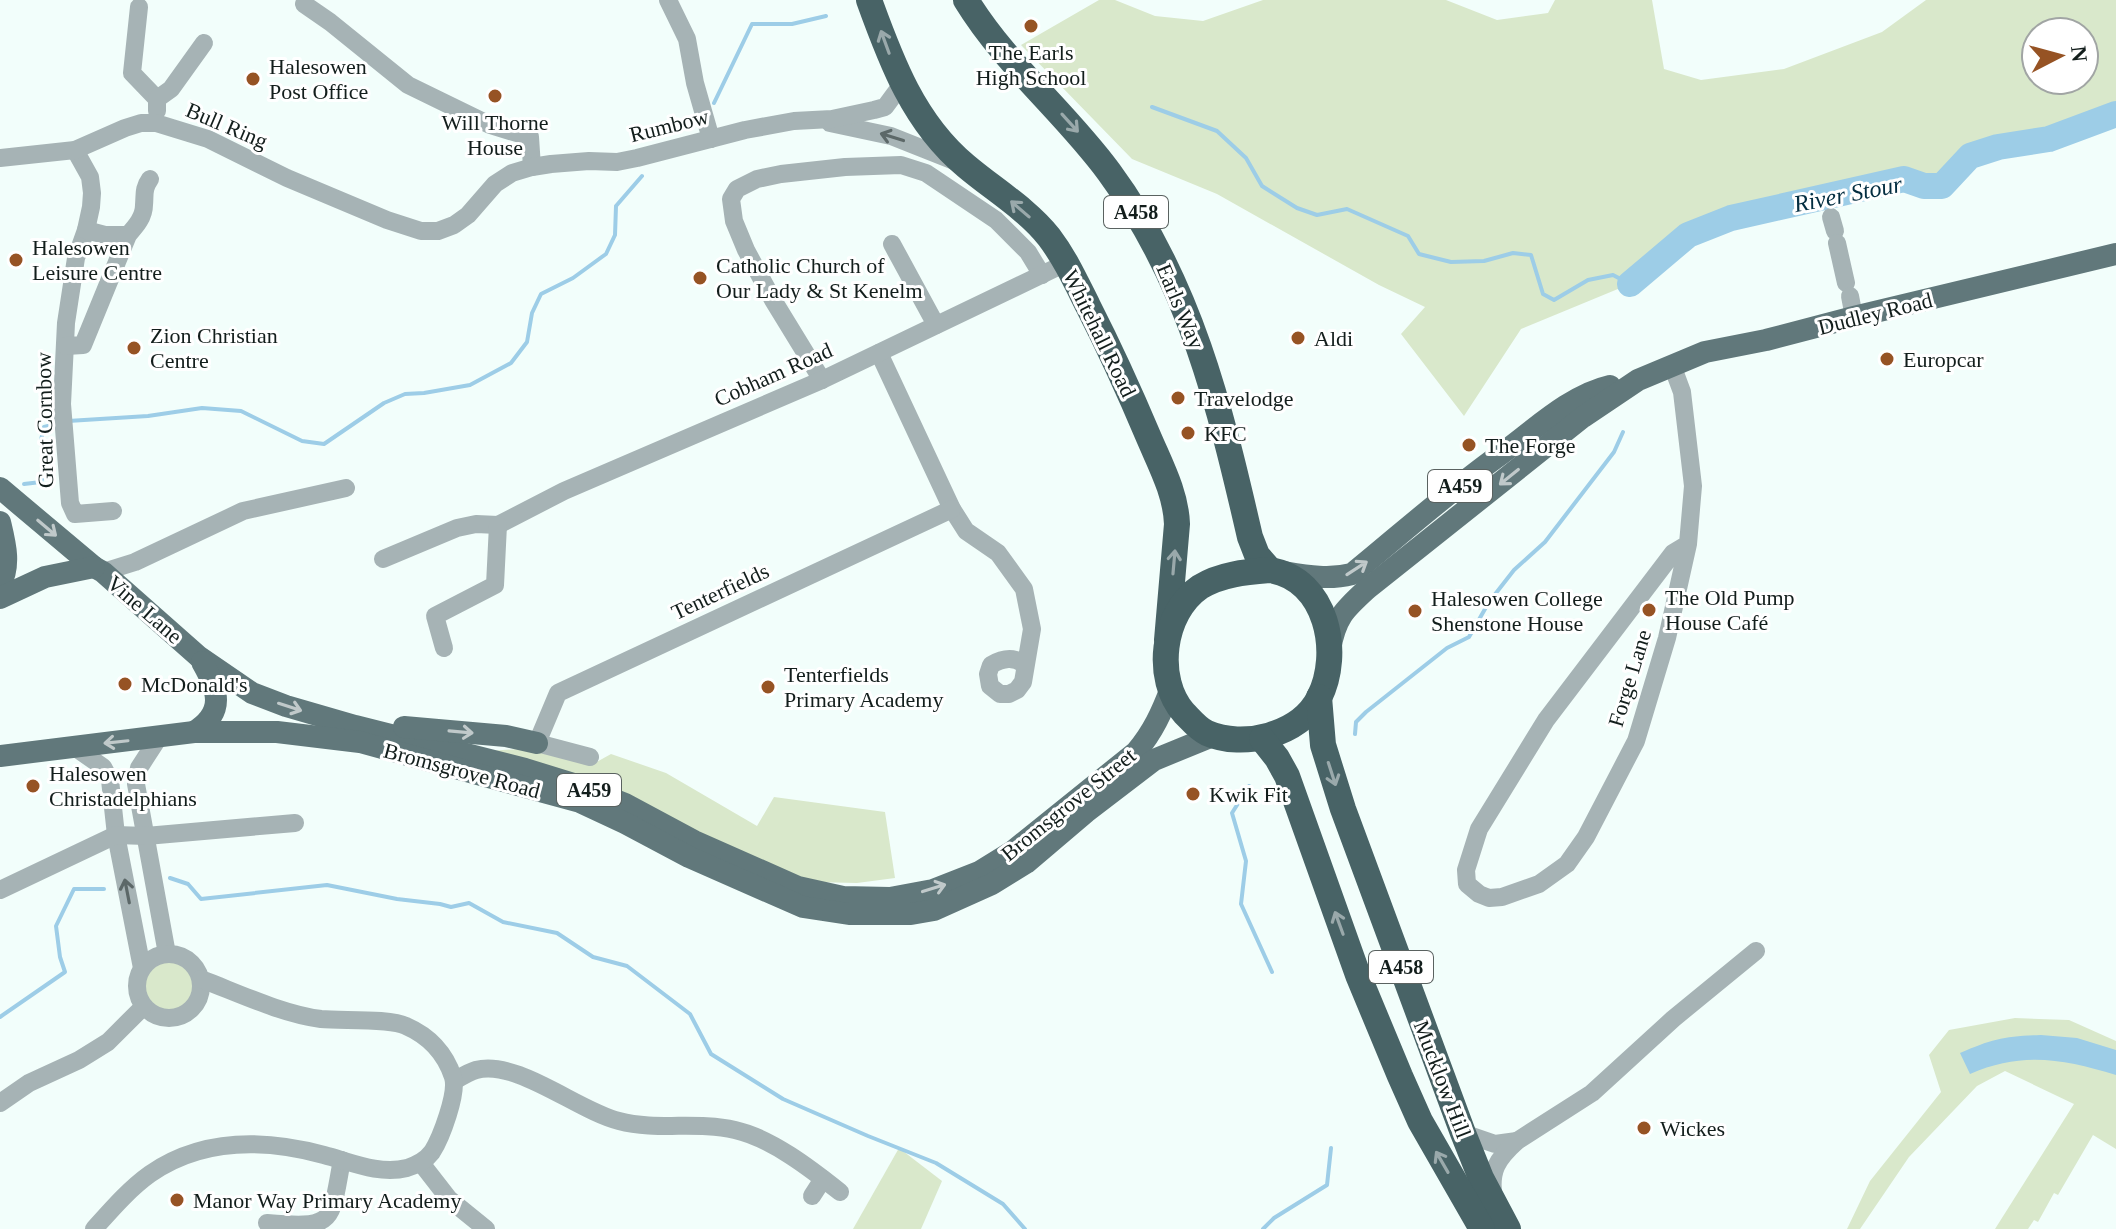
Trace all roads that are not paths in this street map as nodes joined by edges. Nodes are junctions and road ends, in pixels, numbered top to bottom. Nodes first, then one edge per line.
1 (668, 0) edge
2 (869, 0) edge
3 (966, 0) edge
4 (304, 4) dead end
5 (139, 7) dead end
6 (204, 43) dead end
7 (902, 84) junction
8 (157, 99) junction
9 (817, 121) junction
10 (156, 123) junction
11 (711, 139) junction
12 (75, 150) junction
13 (0, 158) edge
14 (964, 165) junction
15 (532, 167) junction
16 (150, 179) dead end
17 (86, 230) junction
18 (1835, 230) dead end
19 (128, 235) junction
20 (892, 244) dead end
21 (2116, 254) edge
22 (1066, 263) junction
23 (1042, 275) junction
24 (1850, 298) junction
25 (936, 325) junction
26 (66, 346) junction
27 (879, 353) junction
28 (1672, 365) junction
29 (822, 380) junction
30 (1638, 380) junction
31 (0, 488) edge
32 (346, 488) dead end
33 (952, 509) junction
34 (113, 511) dead end
35 (0, 522) edge
36 (498, 525) junction
37 (1688, 544) junction
38 (383, 559) dead end
39 (99, 570) junction
40 (1276, 571) junction
41 (0, 585) edge
42 (0, 598) edge
43 (1167, 640) junction
44 (444, 648) dead end
45 (1330, 650) junction
46 (198, 656) junction
47 (1025, 665) dead end
48 (1171, 688) junction
49 (1319, 697) junction
50 (355, 726) junction
51 (194, 732) junction
52 (1215, 735) junction
53 (159, 737) junction
54 (1262, 739) junction
55 (537, 743) junction
56 (73, 746) junction
57 (0, 756) edge
58 (590, 757) dead end
59 (295, 823) dead end
60 (116, 835) junction
61 (146, 836) junction
62 (986, 878) junction
63 (0, 890) edge
64 (1756, 951) dead end
65 (167, 954) junction
66 (142, 968) junction
67 (201, 979) junction
68 (143, 1007) junction
69 (454, 1081) junction
70 (0, 1103) edge
71 (1463, 1133) junction
72 (1517, 1141) junction
73 (342, 1160) junction
74 (421, 1163) junction
75 (823, 1179) junction
76 (840, 1192) dead end
77 (812, 1196) dead end
78 (1502, 1218) edge
79 (267, 1223) dead end
80 (94, 1229) edge
81 (486, 1229) edge
82 (1482, 1229) edge

1 - 11 street
7 -> 2 highway, Whitehall Road
3 -> 40 highway, Earls Way / A458
4 - 15 street
5 - 8 street
6 - 8 street
7 - 9 street, Rumbow
7 - 14 highway, Whitehall Road
8 - 10 street
9 - 11 street, Rumbow
14 -> 9 street, Rumbow
10 - 12 street, Bull Ring
10 - 15 street, Bull Ring
11 - 15 street, Rumbow
12 - 13 street, Bull Ring
12 - 17 street, Great Cornbow
22 -> 14 highway, Whitehall Road
16 - 19 street
17 - 19 street
17 - 26 street, Great Cornbow
18 - 24 street
19 - 26 street
20 - 25 street
21 - 24 main road, Dudley Road / A459
22 - 23 street, Cobham Road
43 -> 22 highway, Whitehall Road
23 - 25 street, Cobham Road
23 - 29 street
24 - 28 main road, Dudley Road / A459
25 - 27 street, Cobham Road
26 - 34 street, Great Cornbow
27 - 29 street, Cobham Road
27 - 33 street
28 - 30 main road, Dudley Road / A459
28 - 37 street, Forge Lane
29 - 36 street, Cobham Road
40 -> 30 main road, A459
30 -> 45 main road, A459
31 -> 39 main road
32 - 39 street
33 - 47 street
33 - 55 street, Tenterfields
35 - 41 main road
36 - 38 street
36 - 44 street
37 - 37 street, Forge Lane
39 - 42 main road, Vine Lane
39 - 46 main road, Vine Lane
40 - 43 highway
40 - 45 highway, A458
43 - 48 highway
45 - 49 highway, A458
46 -> 50 main road, Bromsgrove Road / A459
46 - 51 main road
48 - 52 highway
48 - 62 main road, Bromsgrove Street / A459
49 - 54 highway
49 -> 71 highway, Mucklow Hill / A458
50 -> 55 main road
50 -> 62 main road, Bromsgrove Road / A459
51 - 53 main road, Bromsgrove Road / A459
51 - 62 main road, Bromsgrove Road / A459
52 - 54 highway
52 - 62 main road, Bromsgrove Street / A459
53 -> 56 main road, Bromsgrove Road / A459
53 - 61 street
82 -> 54 highway, Mucklow Hill / A458
55 - 58 street
56 - 57 main road, Bromsgrove Road / A459
56 - 60 street
59 - 61 street
60 - 61 street
60 - 63 street
66 -> 60 street
61 - 65 street
64 - 72 street
65 - 66 street
65 - 67 street
66 - 68 street
67 - 68 street
67 - 69 street
68 - 70 street
69 - 74 street
69 - 75 street
71 - 72 street
71 - 78 highway, Mucklow Hill / A458
72 - 78 street
73 - 74 street
73 - 79 street
73 - 80 street
74 - 81 street
75 - 76 street
75 - 77 street

